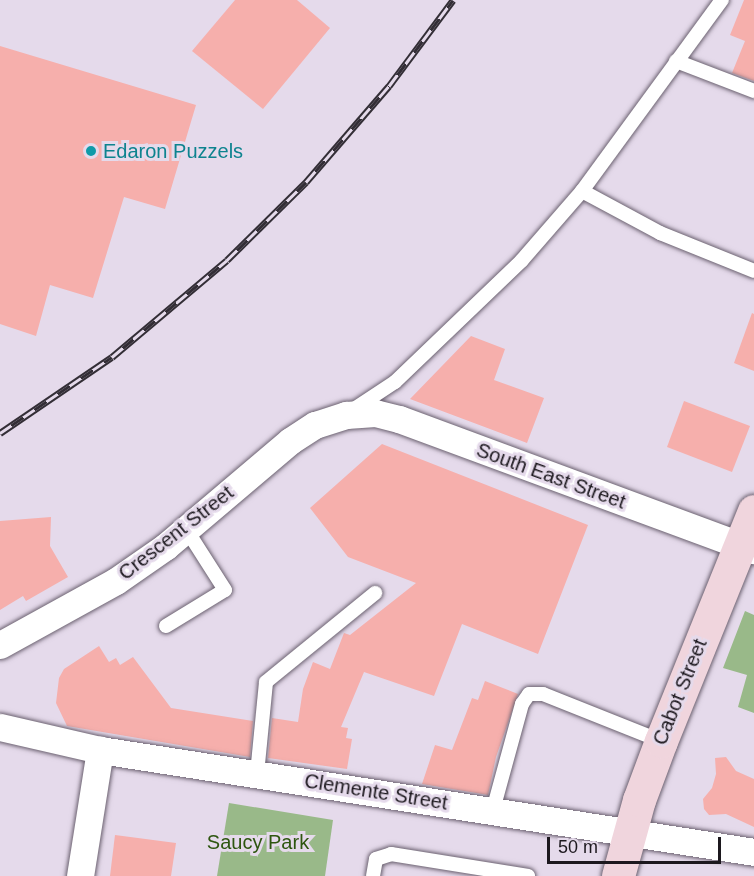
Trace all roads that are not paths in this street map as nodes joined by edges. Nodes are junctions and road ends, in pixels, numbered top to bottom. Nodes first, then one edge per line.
1 (722, 0) edge
2 (676, 61) junction
3 (754, 91) edge
4 (582, 191) junction
5 (754, 270) edge
6 (346, 415) junction
7 (754, 511) edge
8 (186, 529) junction
9 (747, 548) edge
10 (375, 593) dead end
11 (166, 626) dead end
12 (0, 645) edge
13 (0, 727) edge
14 (661, 741) junction
15 (100, 750) junction
16 (257, 774) junction
17 (493, 810) junction
18 (630, 831) junction
19 (754, 852) edge
20 (80, 876) edge
21 (373, 876) edge
22 (528, 876) edge
23 (618, 876) edge

1 - 2 lane
2 - 3 lane
2 - 4 lane
4 - 5 lane
4 - 6 lane
6 - 8 street, Crescent Street
6 - 9 street, South East Street
7 - 9 main road, Cabot Street
8 - 11 lane
8 - 12 street, Crescent Street
9 - 14 main road, Cabot Street
10 - 16 lane
13 - 15 street, Clemente Street
14 - 17 lane
14 - 18 main road, Cabot Street
15 - 16 street, Clemente Street
15 - 20 street
16 - 17 street, Clemente Street
17 - 18 street, Clemente Street
18 - 19 street, Clemente Street
18 - 23 main road, Cabot Street
21 - 22 lane

